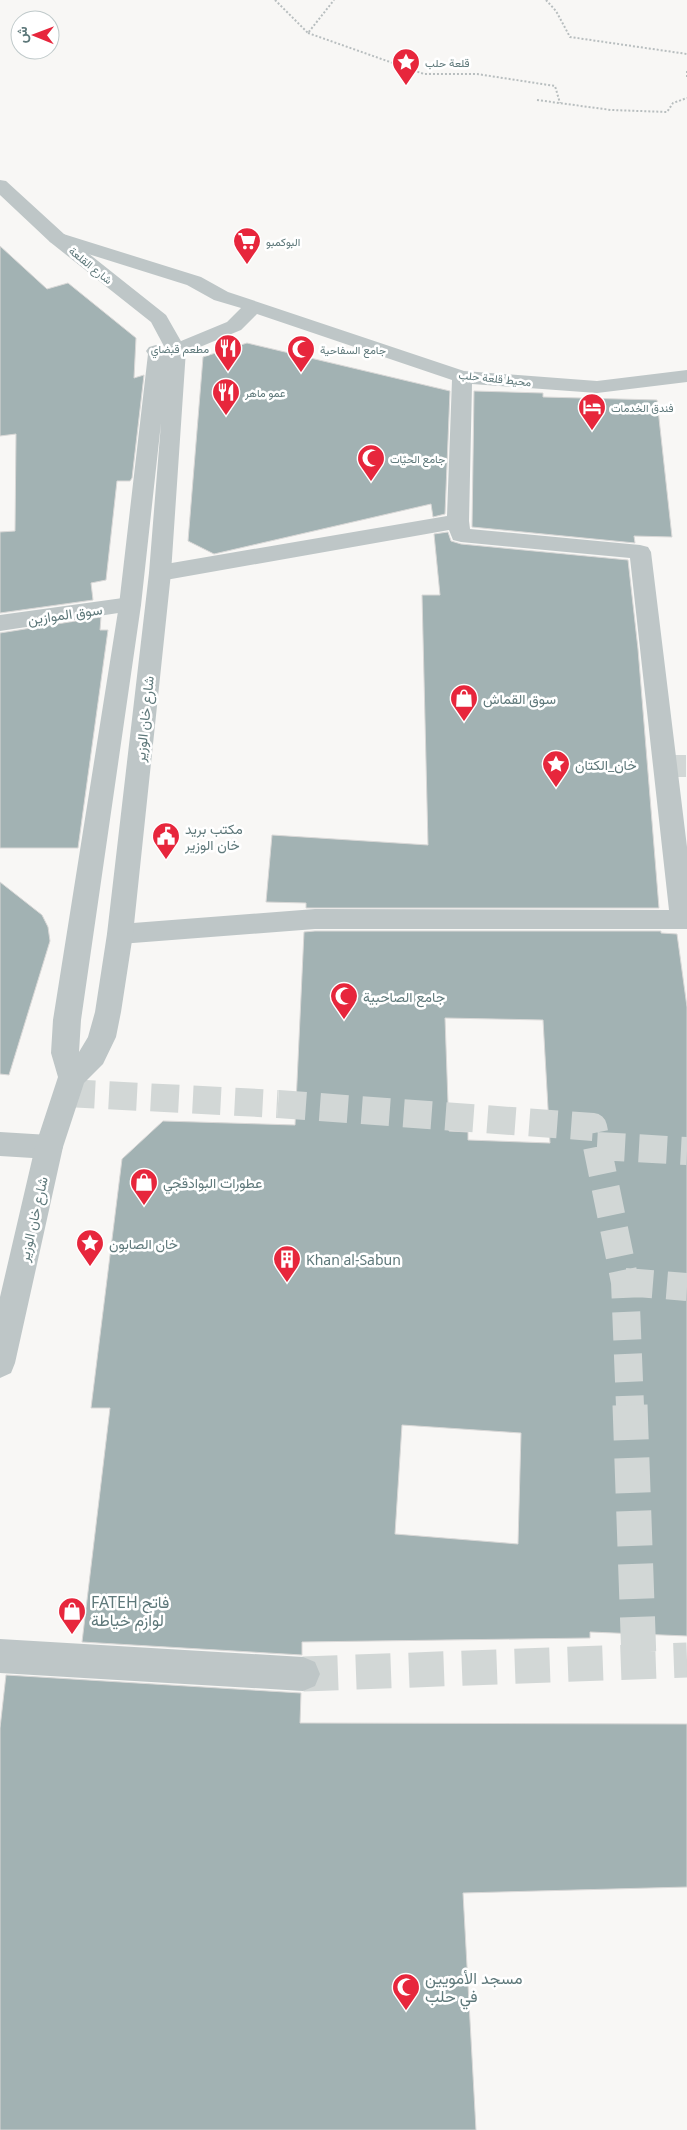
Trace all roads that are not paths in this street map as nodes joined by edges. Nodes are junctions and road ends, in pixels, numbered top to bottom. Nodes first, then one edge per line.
1 (0, 185) edge
2 (0, 205) edge
3 (57, 238) junction
4 (254, 306) junction
5 (167, 352) junction
6 (687, 376) edge
7 (462, 377) junction
8 (458, 521) junction
9 (160, 573) junction
10 (130, 605) junction
11 (0, 624) edge
12 (120, 934) junction
13 (72, 1077) junction
14 (0, 1144) edge
15 (49, 1147) junction
16 (0, 1363) edge
17 (0, 1656) edge
18 (303, 1674) tunnel mouth

1 - 3 street, شارع القلعة
2 - 5 street
3 - 4 street, محيط قلعة حلب
3 - 5 street, شارع القلعة
4 - 5 street
4 - 7 street, محيط قلعة حلب
5 - 9 street, شارع خان الوزير
5 - 10 street, شارع خان الوزير
6 - 7 street, محيط قلعة حلب
7 - 8 street
8 - 9 street
8 - 12 street
9 - 12 street, شارع خان الوزير
10 - 11 street, سوق الموازين
10 - 13 street, شارع خان الوزير
12 - 13 street, شارع خان الوزير
13 - 15 street, شارع خان الوزير
14 - 15 street
15 - 16 street, شارع خان الوزير
17 - 18 street

